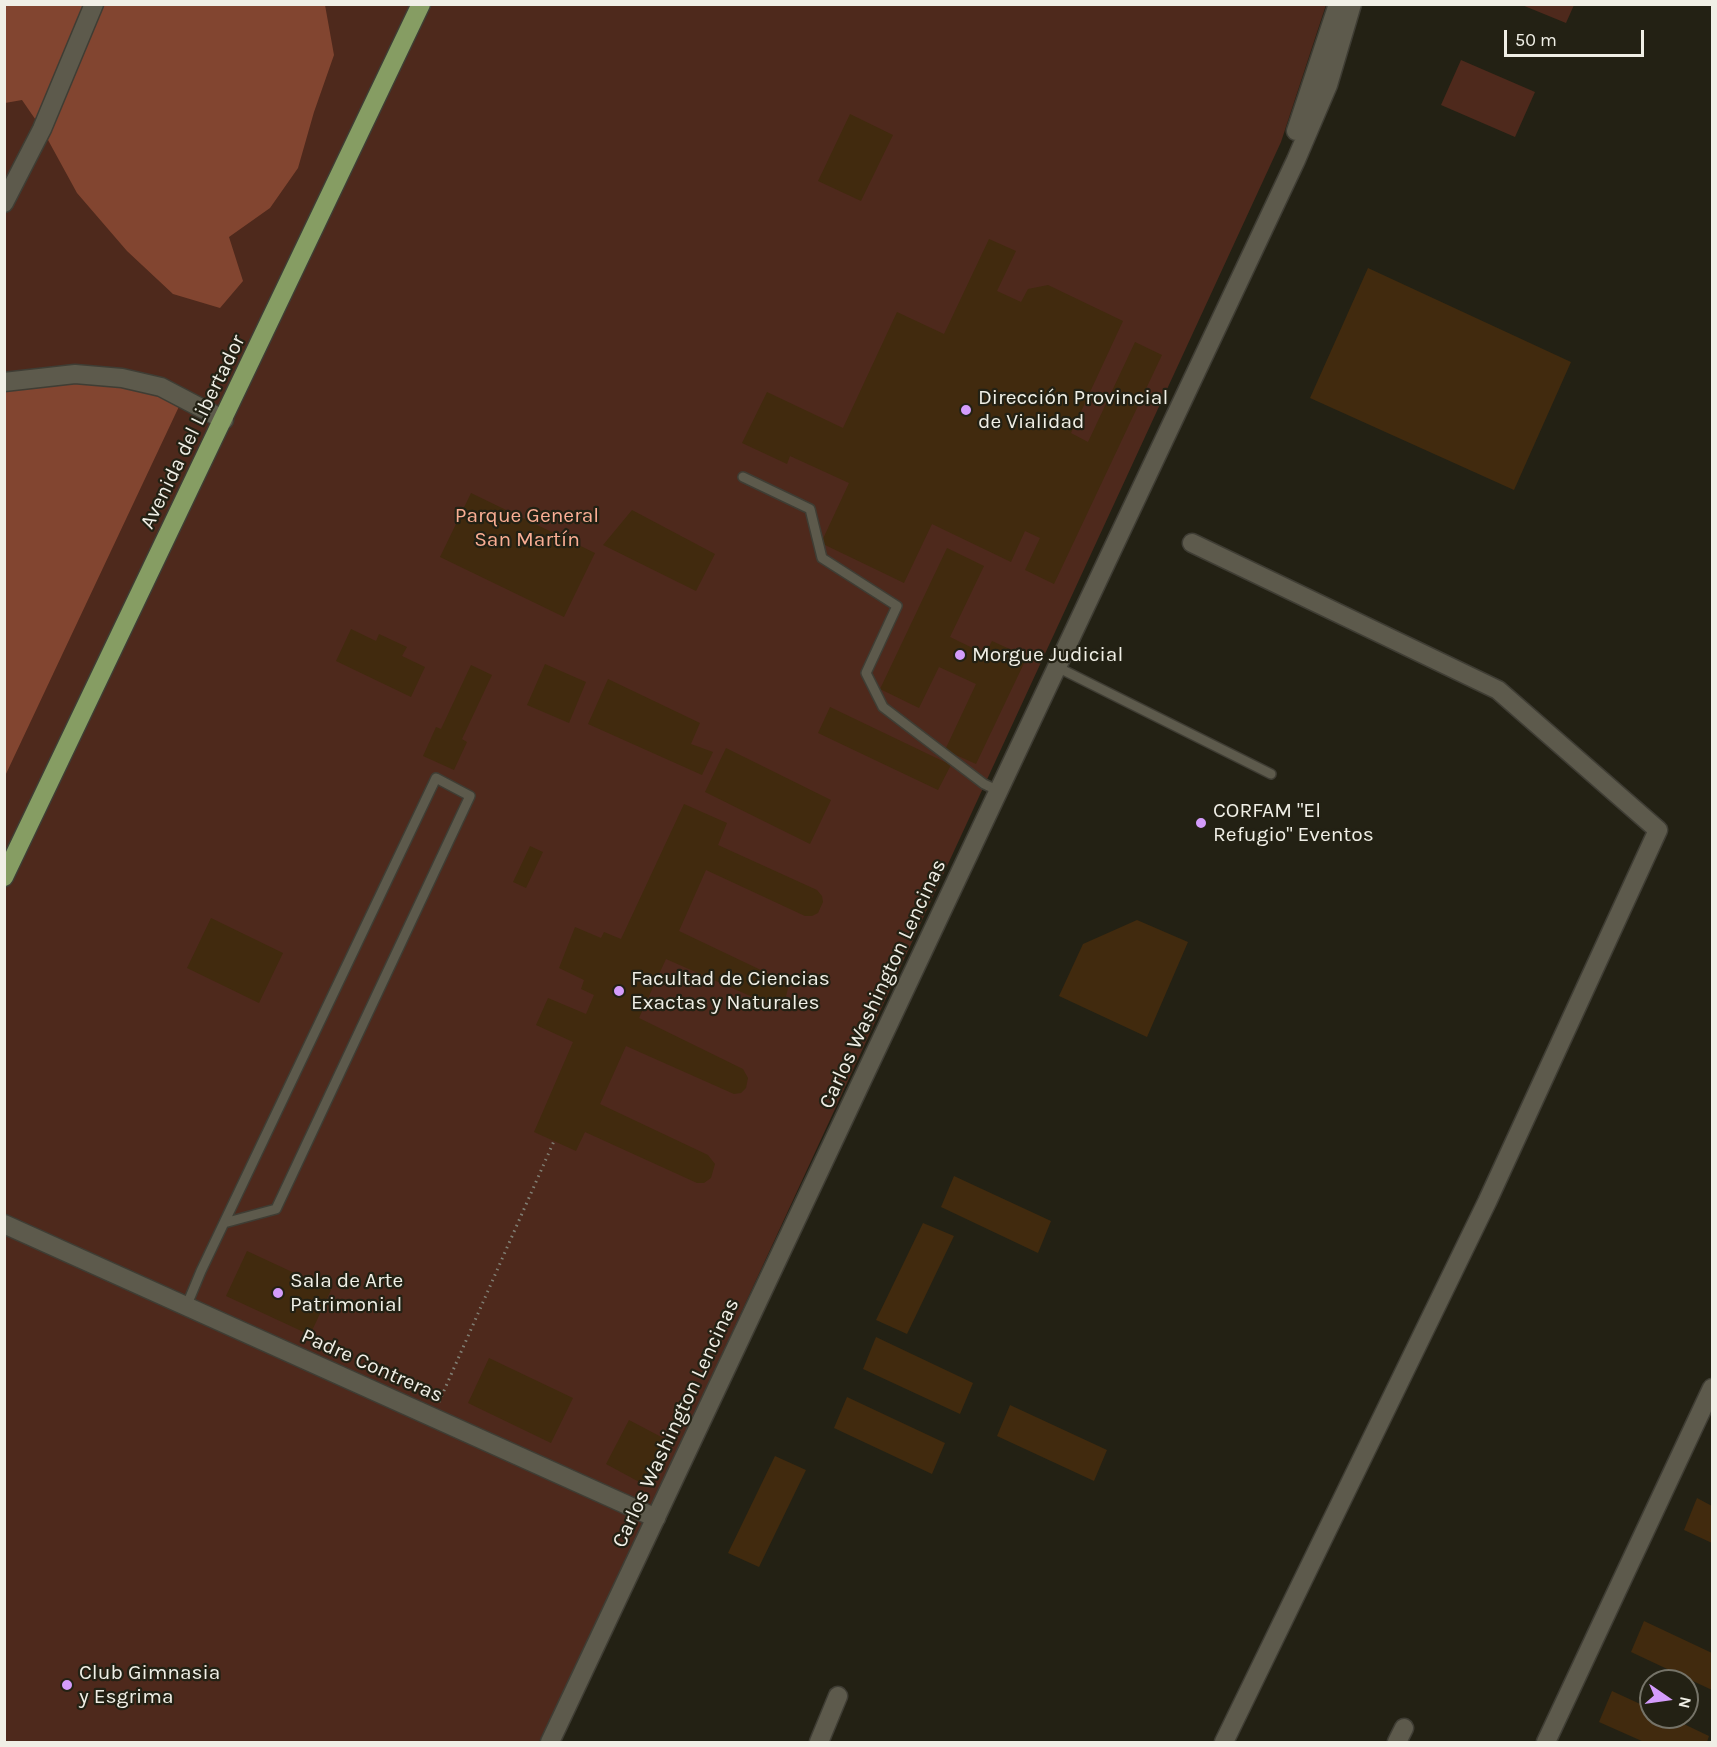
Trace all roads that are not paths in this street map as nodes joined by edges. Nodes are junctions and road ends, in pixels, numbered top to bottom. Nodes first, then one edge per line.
1 (93, 4) edge
2 (421, 4) edge
3 (1338, 4) edge
4 (1352, 4) edge
5 (4, 203) edge
6 (1257, 244) junction
7 (4, 382) edge
8 (224, 420) junction
9 (743, 477) dead end
10 (1192, 543) dead end
11 (1057, 667) junction
12 (1271, 774) dead end
13 (999, 791) junction
14 (4, 877) edge
15 (224, 1223) junction
16 (4, 1224) edge
17 (186, 1307) junction
18 (1713, 1388) edge
19 (656, 1518) junction
20 (838, 1696) dead end
21 (550, 1743) edge
22 (819, 1743) edge
23 (1224, 1743) edge
24 (1546, 1743) edge

1 - 5 street
2 - 8 main road, Avenida del Libertador
3 - 6 street, Carlos Washington Lencinas
4 - 6 street, Carlos Washington Lencinas
6 - 11 street, Carlos Washington Lencinas
7 - 8 street
8 - 14 main road, Avenida del Libertador
9 - 13 lane
10 - 23 street
11 - 12 lane
11 - 13 street, Carlos Washington Lencinas
13 - 19 street, Carlos Washington Lencinas
15 - 15 lane
15 - 17 lane
16 - 17 street, Padre Contreras
17 - 19 street, Padre Contreras
18 - 24 street
19 - 21 street, Carlos Washington Lencinas
20 - 22 street

